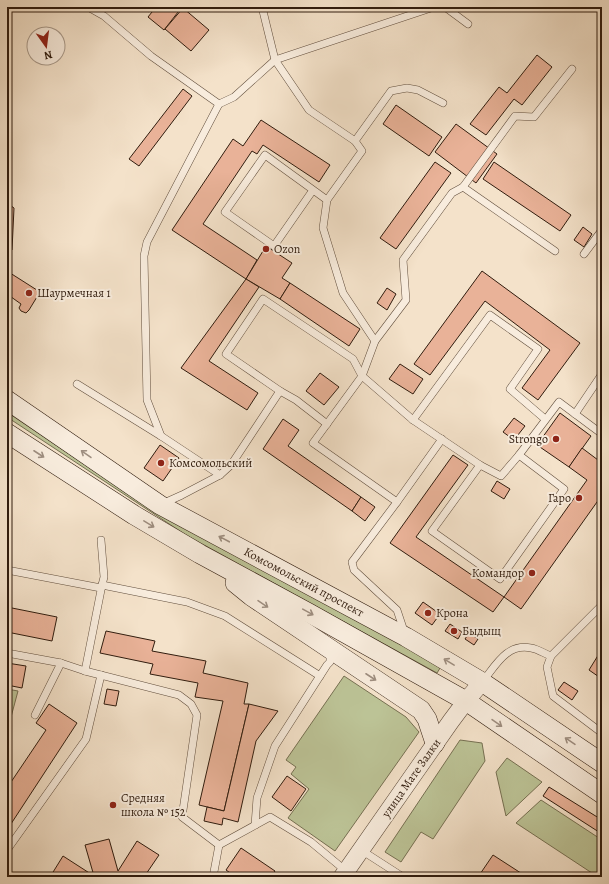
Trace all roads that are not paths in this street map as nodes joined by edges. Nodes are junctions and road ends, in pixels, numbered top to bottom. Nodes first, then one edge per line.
1 (88, 7) edge
2 (262, 7) edge
3 (434, 7) edge
4 (445, 7) edge
5 (468, 24) dead end
6 (276, 60) junction
7 (572, 69) dead end
8 (443, 103) dead end
9 (219, 104) junction
10 (355, 141) junction
11 (463, 187) junction
12 (313, 190) junction
13 (327, 200) junction
14 (602, 230) edge
15 (555, 251) dead end
16 (584, 254) dead end
17 (375, 341) junction
18 (602, 374) edge
19 (362, 376) junction
20 (77, 384) dead end
21 (280, 391) junction
22 (7, 400) edge
23 (575, 414) junction
24 (545, 419) junction
25 (413, 420) junction
26 (327, 424) junction
27 (602, 434) edge
28 (161, 436) junction
29 (11, 439) edge
30 (442, 439) junction
31 (519, 455) junction
32 (480, 465) junction
33 (220, 475) junction
34 (397, 502) junction
35 (160, 505) junction
36 (101, 540) dead end
37 (200, 554) junction
38 (7, 570) edge
39 (102, 587) junction
40 (602, 605) edge
41 (406, 637) junction
42 (330, 650) junction
43 (7, 653) edge
44 (552, 656) junction
45 (62, 663) junction
46 (85, 671) junction
47 (101, 675) junction
48 (320, 676) junction
49 (482, 682) junction
50 (466, 701) junction
51 (35, 715) dead end
52 (602, 733) edge
53 (435, 743) junction
54 (602, 763) edge
55 (602, 794) edge
56 (255, 826) junction
57 (219, 845) junction
58 (7, 850) edge
59 (361, 850) junction
60 (344, 874) edge
61 (213, 877) edge
62 (403, 877) edge

1 - 9 lane
2 - 6 lane
3 - 6 lane
4 - 5 lane
6 - 9 lane
6 - 10 lane
7 - 11 lane
8 - 10 lane
9 - 28 lane
10 - 13 lane
11 - 15 lane
11 - 17 lane
12 - 12 lane
12 - 13 lane
13 - 17 lane
14 - 16 lane
17 - 19 lane
18 - 23 lane
19 - 21 lane
19 - 25 lane
19 - 26 lane
20 - 28 lane
21 - 26 lane
21 - 33 lane
35 -> 22 main road, Комсомольский проспект
23 - 24 lane
23 - 27 lane
24 - 25 lane
24 - 31 lane
25 - 30 lane
26 - 34 lane
28 - 33 lane
29 -> 37 main road, Комсомольский проспект
30 - 32 lane
30 - 34 lane
31 - 32 lane
31 - 32 lane
33 - 35 lane
34 - 41 lane
41 -> 35 main road, Комсомольский проспект
36 - 39 lane
37 -> 42 main road
37 -> 50 main road, Комсомольский проспект
38 - 39 lane
39 - 46 lane
39 - 48 lane
40 - 44 lane
49 -> 41 main road, Комсомольский проспект
42 - 48 lane
42 -> 53 main road
43 - 45 lane
44 - 49 lane
44 - 52 lane
45 - 46 lane
45 - 51 lane
46 - 47 lane
47 - 57 lane
47 - 58 lane
48 - 56 lane
49 - 50 street, улица Мате Залки
54 -> 49 main road, Комсомольский проспект
50 - 53 street, улица Мате Залки
50 -> 55 main road, Комсомольский проспект
53 - 59 street, улица Мате Залки
56 - 57 lane
56 - 60 lane
57 - 61 lane
59 - 60 street, улица Мате Залки
59 - 62 lane

